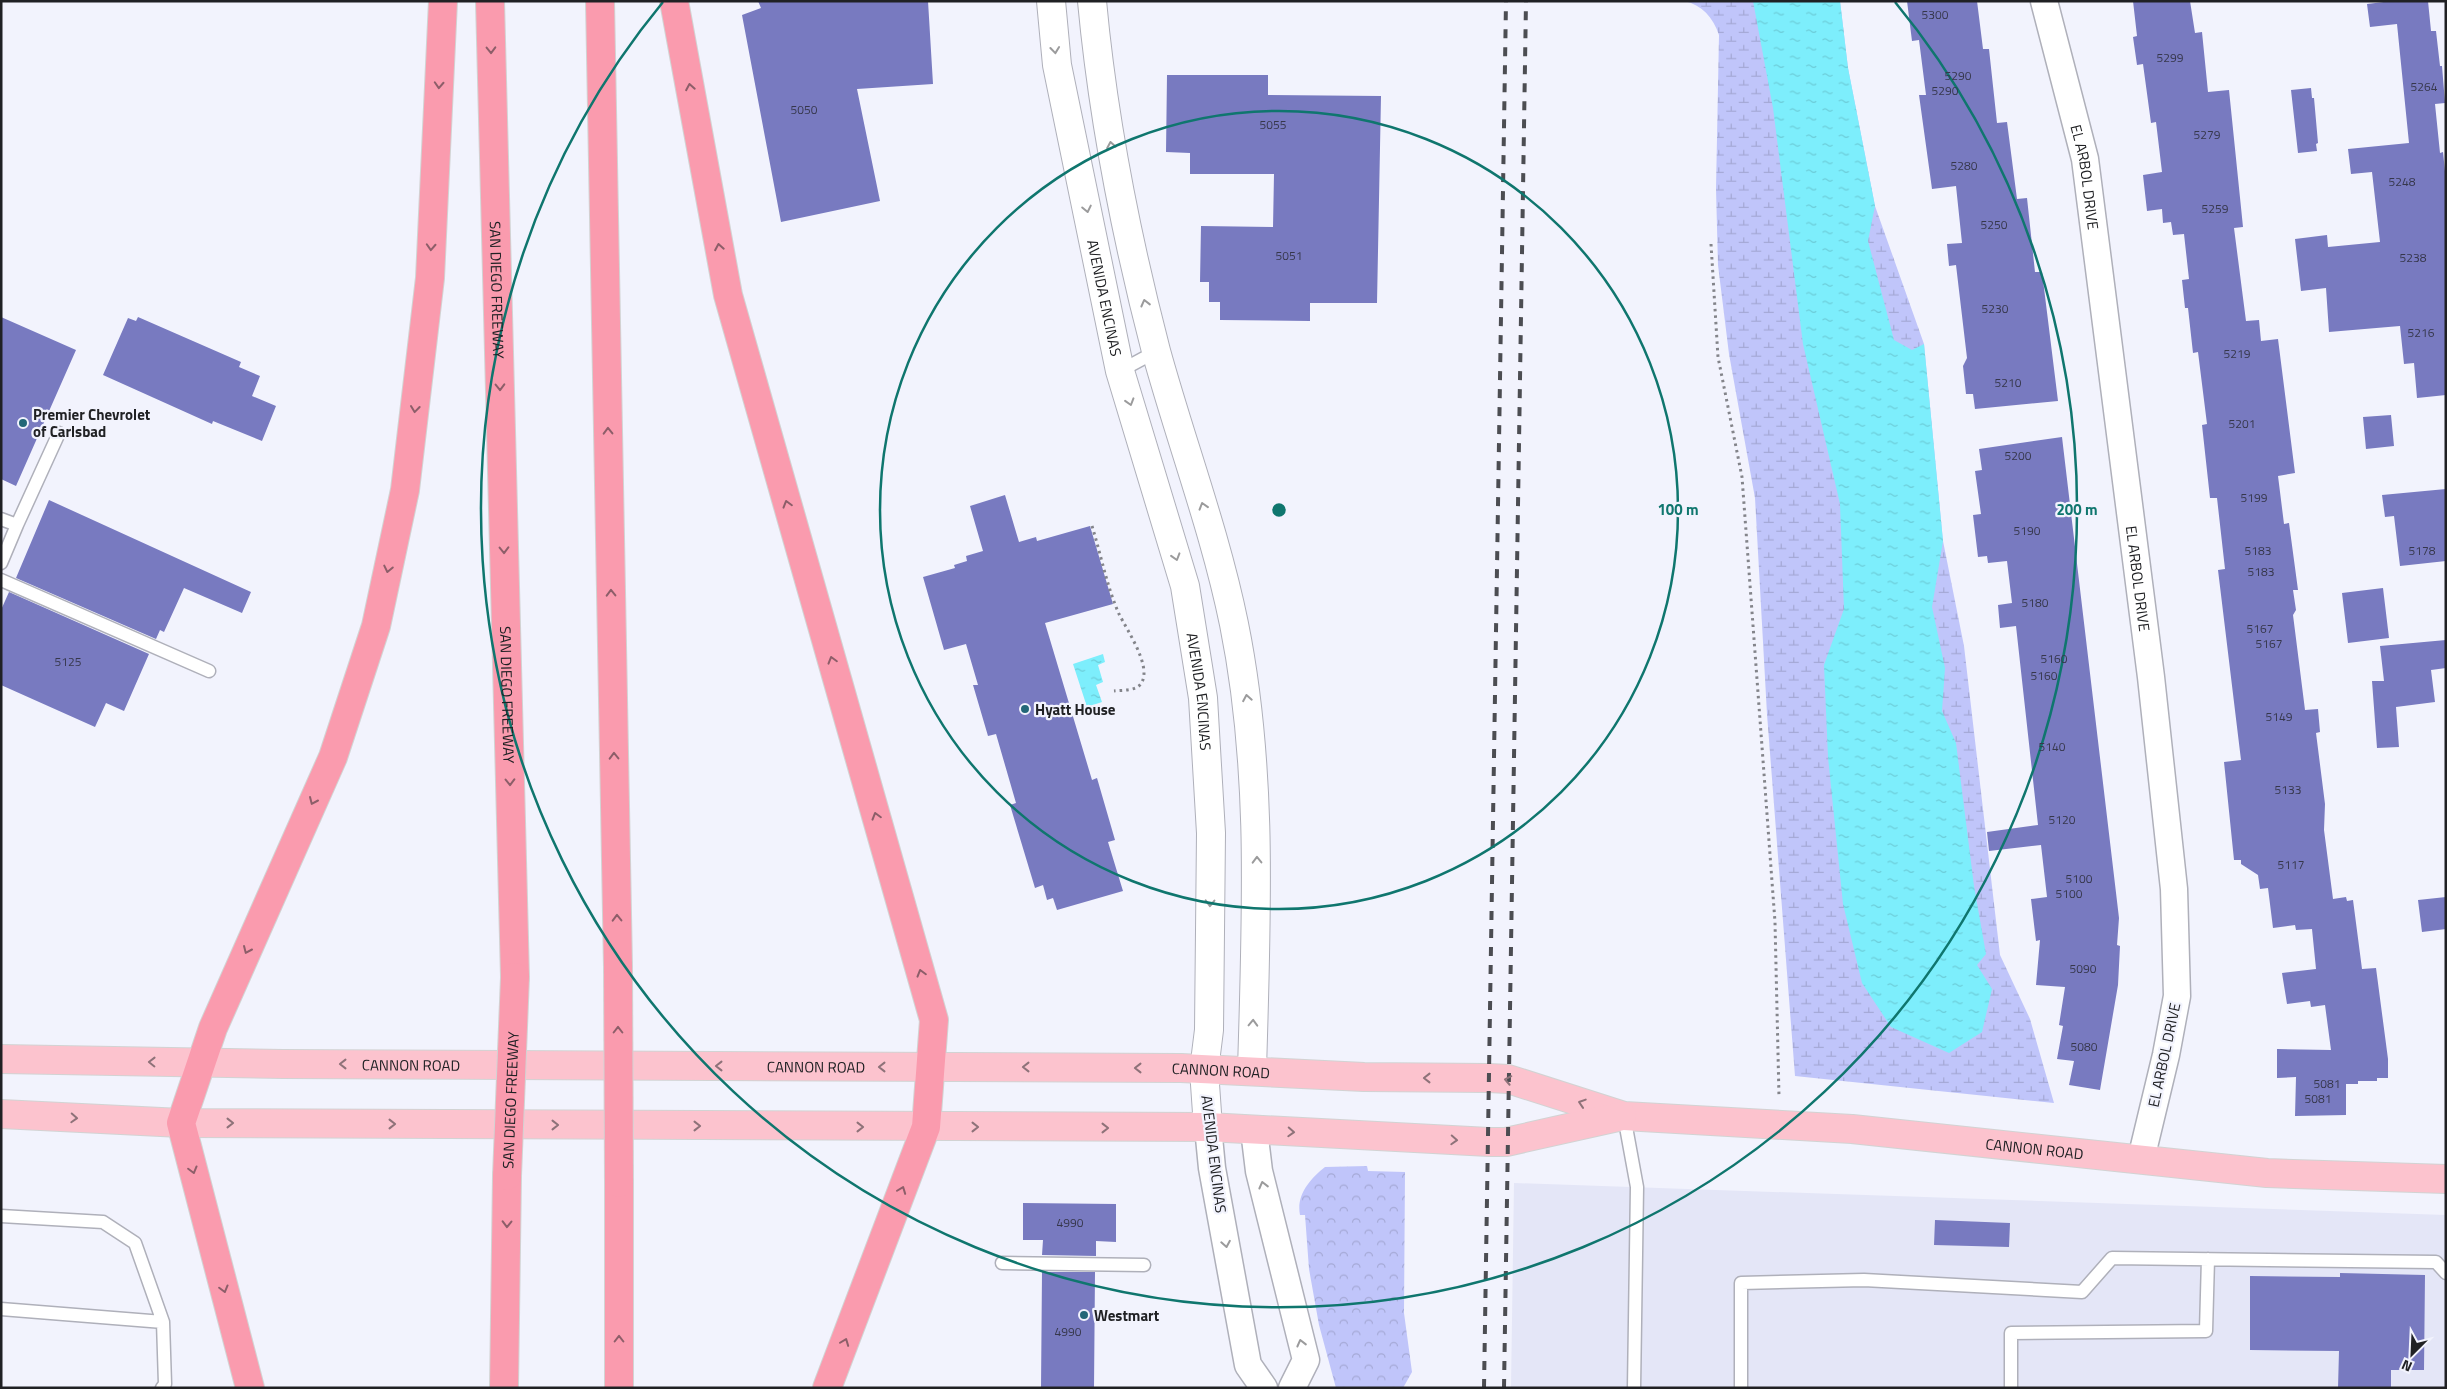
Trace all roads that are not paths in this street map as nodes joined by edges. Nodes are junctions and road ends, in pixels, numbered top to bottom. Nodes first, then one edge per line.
1 (443, 1) edge
2 (490, 1) edge
3 (600, 1) edge
4 (674, 1) edge
5 (1050, 1) edge
6 (1092, 1) edge
7 (2044, 1) edge
8 (1156, 351) junction
9 (1120, 371) junction
10 (59, 433) dead end
11 (1, 519) edge
12 (17, 525) junction
13 (1, 563) edge
14 (1, 580) edge
15 (209, 671) dead end
16 (1, 1059) edge
17 (201, 1063) junction
18 (931, 1067) junction
19 (1204, 1070) junction
20 (1252, 1071) junction
21 (1, 1114) edge
22 (1624, 1116) junction
23 (181, 1123) junction
24 (926, 1127) junction
25 (1208, 1127) junction
26 (1254, 1130) junction
27 (2141, 1159) junction
28 (2446, 1179) edge
29 (1, 1216) edge
30 (2208, 1259) junction
31 (1002, 1263) dead end
32 (1144, 1265) dead end
33 (2446, 1274) edge
34 (1, 1309) edge
35 (163, 1322) junction
36 (162, 1388) edge
37 (250, 1388) edge
38 (504, 1388) edge
39 (620, 1388) edge
40 (828, 1388) edge
41 (1264, 1388) edge
42 (1292, 1388) edge
43 (1634, 1388) edge
44 (1741, 1388) edge
45 (2011, 1388) edge

1 -> 17 highway
2 -> 38 highway, SAN DIEGO FREEWAY, bridge
39 -> 3 highway, bridge
18 -> 4 highway
5 -> 9 street, AVENIDA ENCINAS
8 -> 6 street
7 - 27 street, EL ARBOL DRIVE
8 - 9 lane
20 -> 8 street
9 -> 19 street, AVENIDA ENCINAS
10 - 12 lane
11 - 12 lane
12 - 13 lane
14 - 15 lane
17 -> 16 main road, CANNON ROAD
18 -> 17 main road, CANNON ROAD
17 - 23 highway
19 -> 18 main road, CANNON ROAD
18 - 24 highway
19 - 20 main road, CANNON ROAD
19 - 25 street, AVENIDA ENCINAS
22 -> 20 main road, CANNON ROAD
21 -> 23 main road, CANNON ROAD
26 -> 22 main road, CANNON ROAD
22 - 27 main road, CANNON ROAD
22 - 43 lane
23 -> 24 main road, CANNON ROAD
23 -> 37 highway
24 -> 25 main road, CANNON ROAD
40 -> 24 highway
25 - 26 main road, CANNON ROAD
25 -> 41 street, AVENIDA ENCINAS
42 -> 26 street
27 - 28 main road, CANNON ROAD
29 - 35 lane
30 - 33 lane
30 - 44 lane
30 - 45 lane
31 - 32 lane
34 - 35 lane
35 - 36 lane

